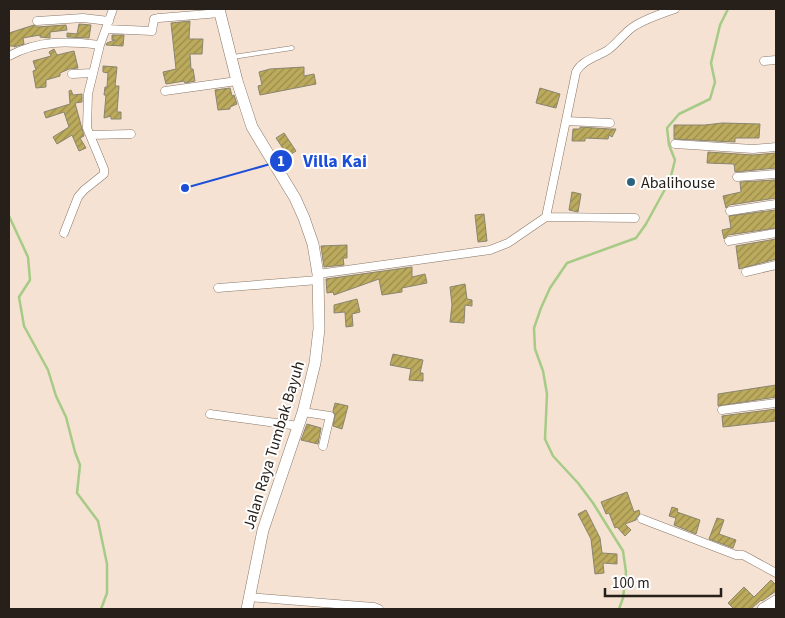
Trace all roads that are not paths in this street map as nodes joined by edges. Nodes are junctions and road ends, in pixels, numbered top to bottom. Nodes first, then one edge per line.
1 (113, 9) edge
2 (675, 9) edge
3 (220, 11) edge
4 (37, 21) dead end
5 (107, 25) junction
6 (100, 45) junction
7 (292, 48) dead end
8 (9, 56) edge
9 (231, 57) junction
10 (776, 60) edge
11 (764, 61) dead end
12 (92, 73) junction
13 (72, 74) dead end
14 (237, 81) junction
15 (166, 91) dead end
16 (566, 121) junction
17 (610, 123) dead end
18 (91, 134) junction
19 (131, 134) dead end
20 (675, 144) dead end
21 (776, 147) edge
22 (776, 174) edge
23 (737, 178) dead end
24 (776, 204) edge
25 (730, 211) dead end
26 (546, 217) junction
27 (635, 218) dead end
28 (64, 233) dead end
29 (776, 233) edge
30 (729, 241) dead end
31 (776, 265) edge
32 (746, 272) dead end
33 (318, 277) junction
34 (218, 288) dead end
35 (776, 403) edge
36 (722, 410) dead end
37 (303, 412) junction
38 (210, 414) dead end
39 (299, 426) junction
40 (323, 446) dead end
41 (642, 519) dead end
42 (776, 573) edge
43 (249, 597) junction
44 (776, 601) edge
45 (247, 609) edge
46 (379, 609) edge
47 (763, 609) edge

1 - 5 street
2 - 16 street
3 - 5 street
3 - 9 street, Jalan Raya Tumbak Bayuh
4 - 5 street
5 - 6 street
6 - 8 street
6 - 12 street
7 - 9 lane
9 - 14 street, Jalan Raya Tumbak Bayuh
10 - 11 street
12 - 13 street
12 - 18 street
14 - 15 street
14 - 33 street, Jalan Raya Tumbak Bayuh
16 - 17 street
16 - 26 street
18 - 19 street
18 - 28 street
20 - 21 street
22 - 23 street
24 - 25 street
26 - 27 street
26 - 33 street
29 - 30 street
31 - 32 street
33 - 34 street
33 - 37 street, Jalan Raya Tumbak Bayuh
35 - 36 street
37 - 39 street, Jalan Raya Tumbak Bayuh
37 - 40 street
38 - 39 street
39 - 43 street, Jalan Raya Tumbak Bayuh
41 - 42 street
43 - 45 street, Jalan Raya Tumbak Bayuh
43 - 46 street
44 - 47 street

